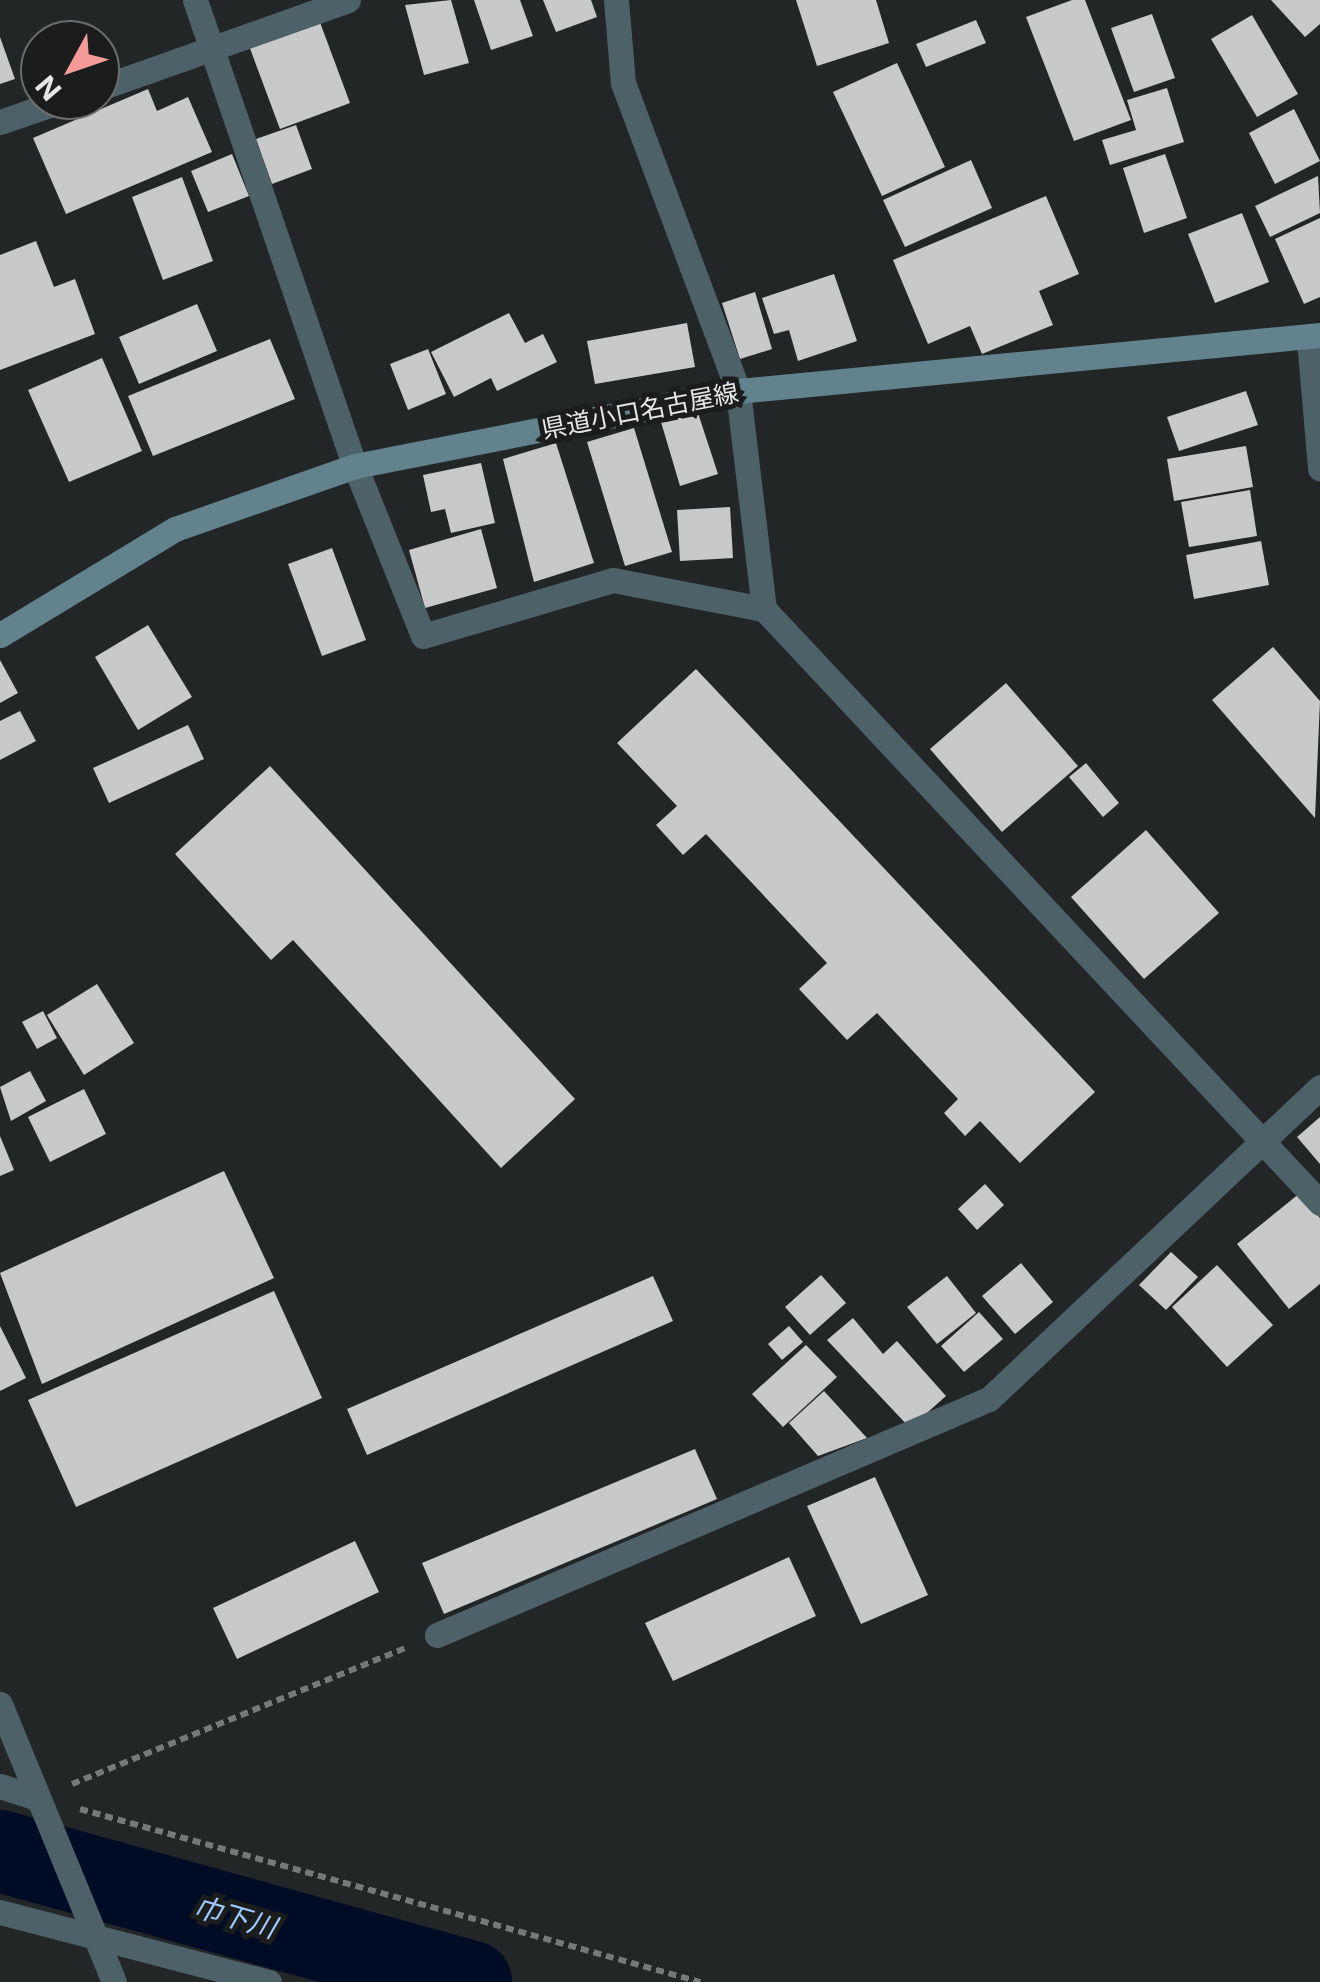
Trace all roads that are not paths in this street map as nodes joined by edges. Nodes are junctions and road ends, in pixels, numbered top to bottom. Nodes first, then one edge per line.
1 (195, 0) edge
2 (348, 0) edge
3 (616, 0) edge
4 (214, 48) junction
5 (120, 81) edge
6 (1315, 337) edge
7 (738, 391) junction
8 (354, 466) junction
9 (1320, 469) edge
10 (764, 610) junction
11 (0, 635) edge
12 (1320, 1087) edge
13 (1263, 1142) junction
14 (1320, 1203) edge
15 (437, 1635) road end
16 (0, 1704) edge
17 (0, 1786) edge
18 (38, 1798) junction
19 (0, 1912) edge
20 (96, 1937) junction
21 (114, 1982) edge
22 (268, 1982) edge

1 - 4 street
2 - 4 street
3 - 7 street
4 - 5 street
4 - 8 street
6 - 7 main road, 県道小口名古屋線
6 - 9 street
7 - 8 main road, 県道小口名古屋線
7 - 10 street
8 - 10 street
8 - 11 main road, 県道小口名古屋線
10 - 13 street
12 - 13 street
13 - 14 street
13 - 15 street
16 - 18 street
17 - 18 street
18 - 20 street
19 - 20 street
20 - 21 street
20 - 22 street

